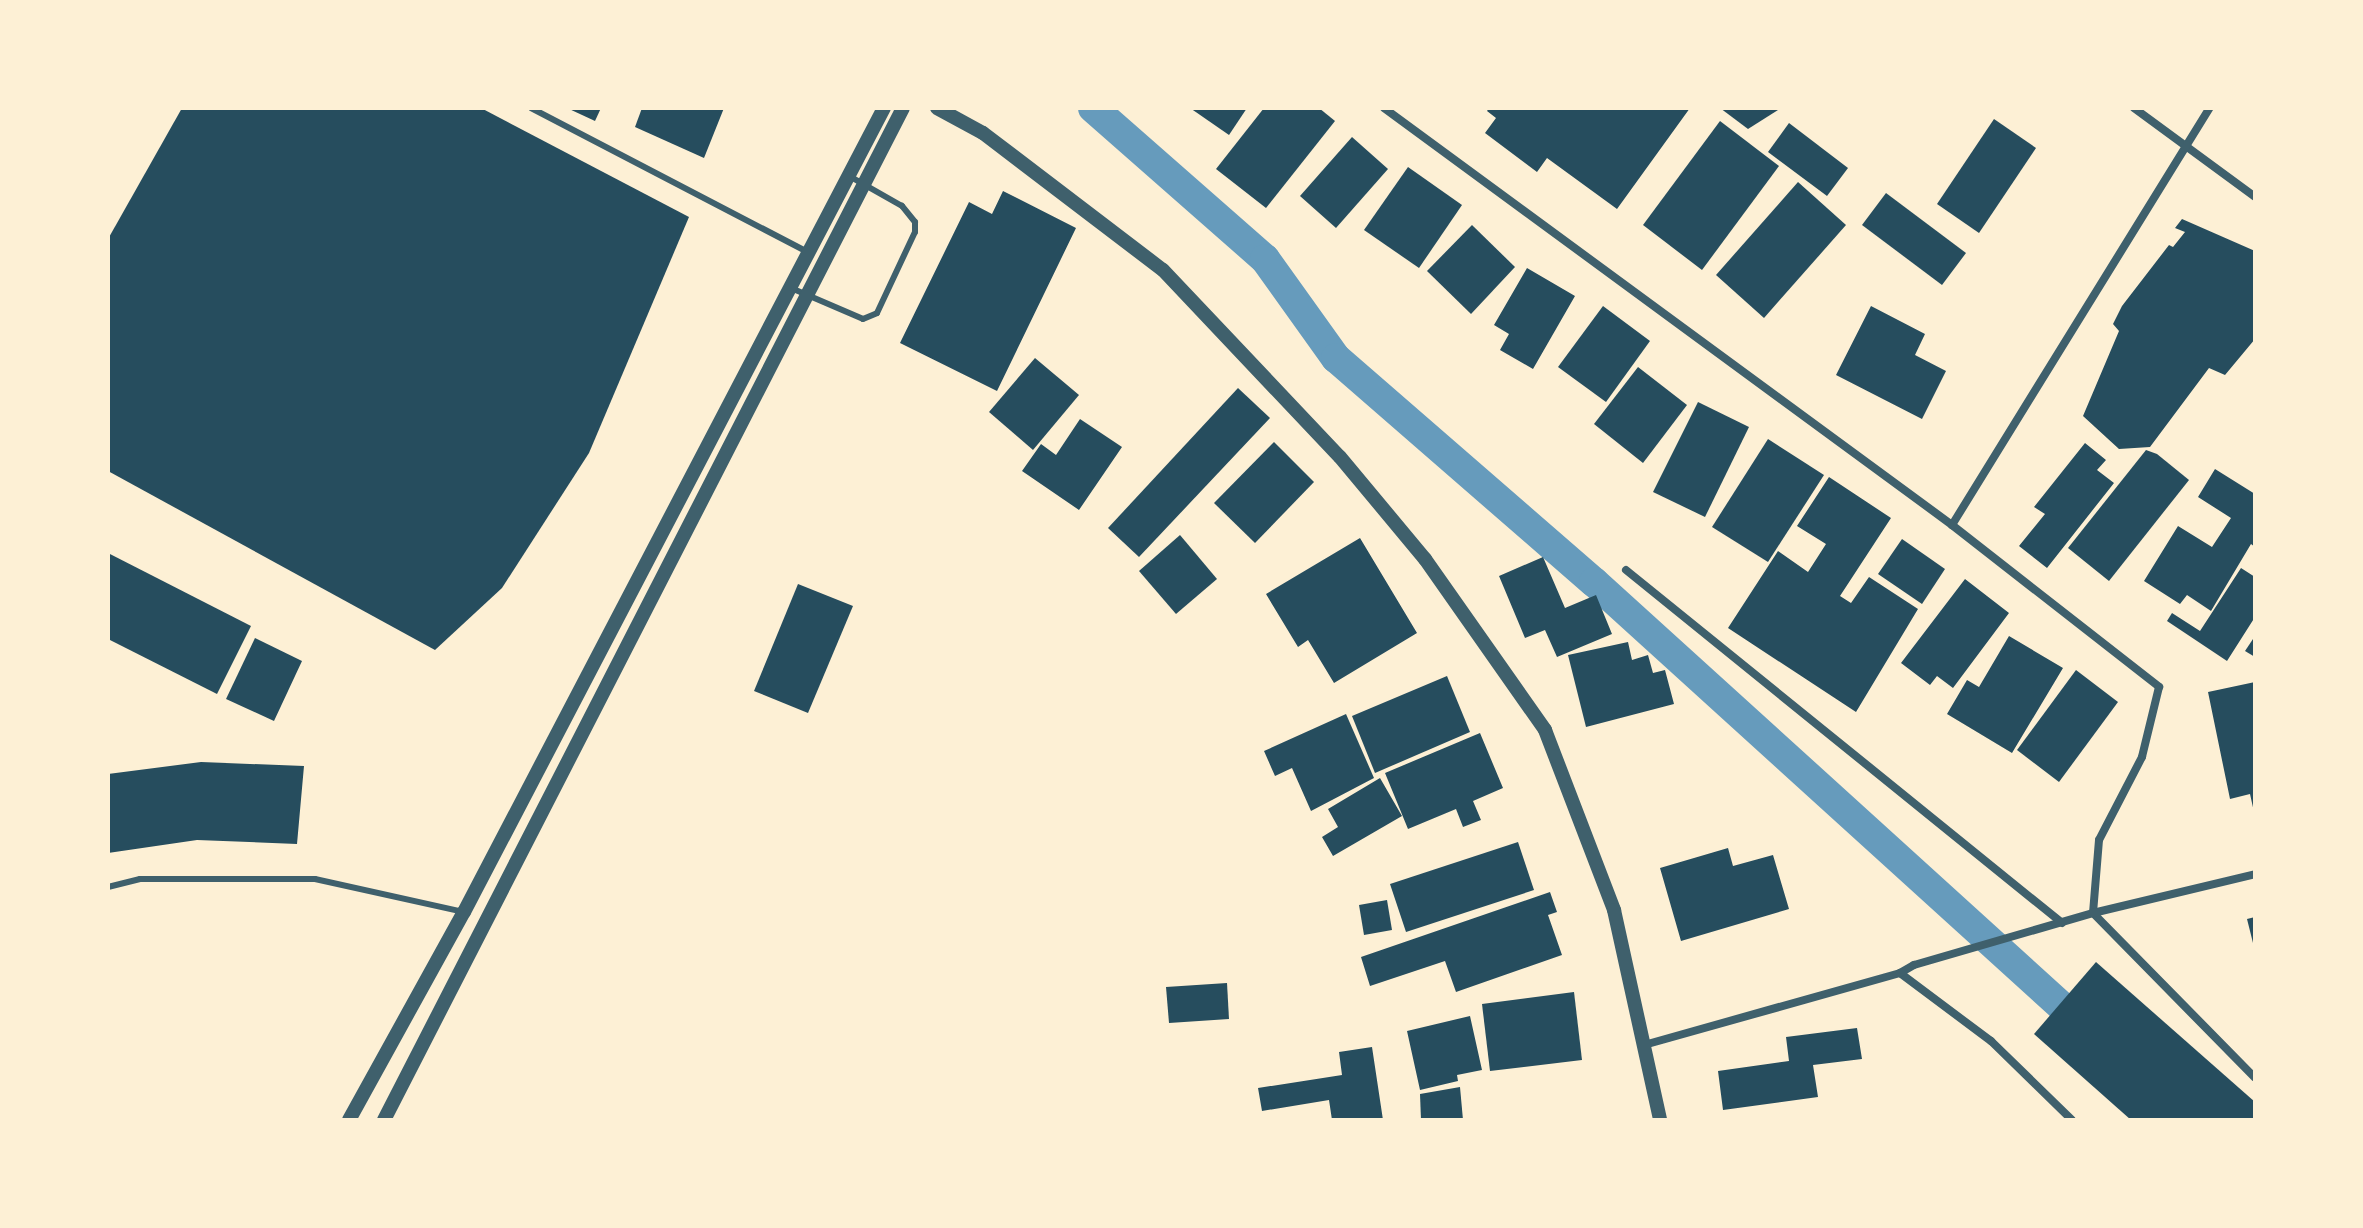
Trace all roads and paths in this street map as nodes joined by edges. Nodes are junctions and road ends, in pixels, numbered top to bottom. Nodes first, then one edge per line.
1 (531, 108) edge
2 (884, 108) edge
3 (903, 108) edge
4 (937, 108) edge
5 (1384, 108) edge
6 (2134, 108) edge
7 (2210, 108) edge
8 (2185, 146) junction
9 (849, 176) junction
10 (864, 185) junction
11 (2255, 197) edge
12 (809, 253) junction
13 (790, 288) junction
14 (807, 296) junction
15 (1952, 525) junction
16 (1626, 570) dead end
17 (2255, 874) edge
18 (108, 887) edge
19 (464, 912) junction
20 (2093, 913) junction
21 (2062, 923) junction
22 (1900, 973) junction
23 (1644, 1045) junction
24 (2255, 1078) edge
25 (349, 1120) edge
26 (384, 1120) edge
27 (1660, 1120) edge
28 (2072, 1120) edge

1 - 12 lane
2 - 9 street
3 - 10 street
4 - 23 street
5 - 15 street
6 - 8 street
7 - 8 street
8 - 11 street
8 - 15 street
9 - 10 lane
9 - 12 street
10 - 14 street
10 - 14 lane
12 - 13 street
13 - 14 lane
13 - 19 street
14 - 26 street
15 - 20 street
16 - 21 street
17 - 20 street
18 - 19 lane
19 - 25 street
20 - 21 street
20 - 24 street
21 - 22 street
22 - 23 street
22 - 28 street
23 - 27 street

